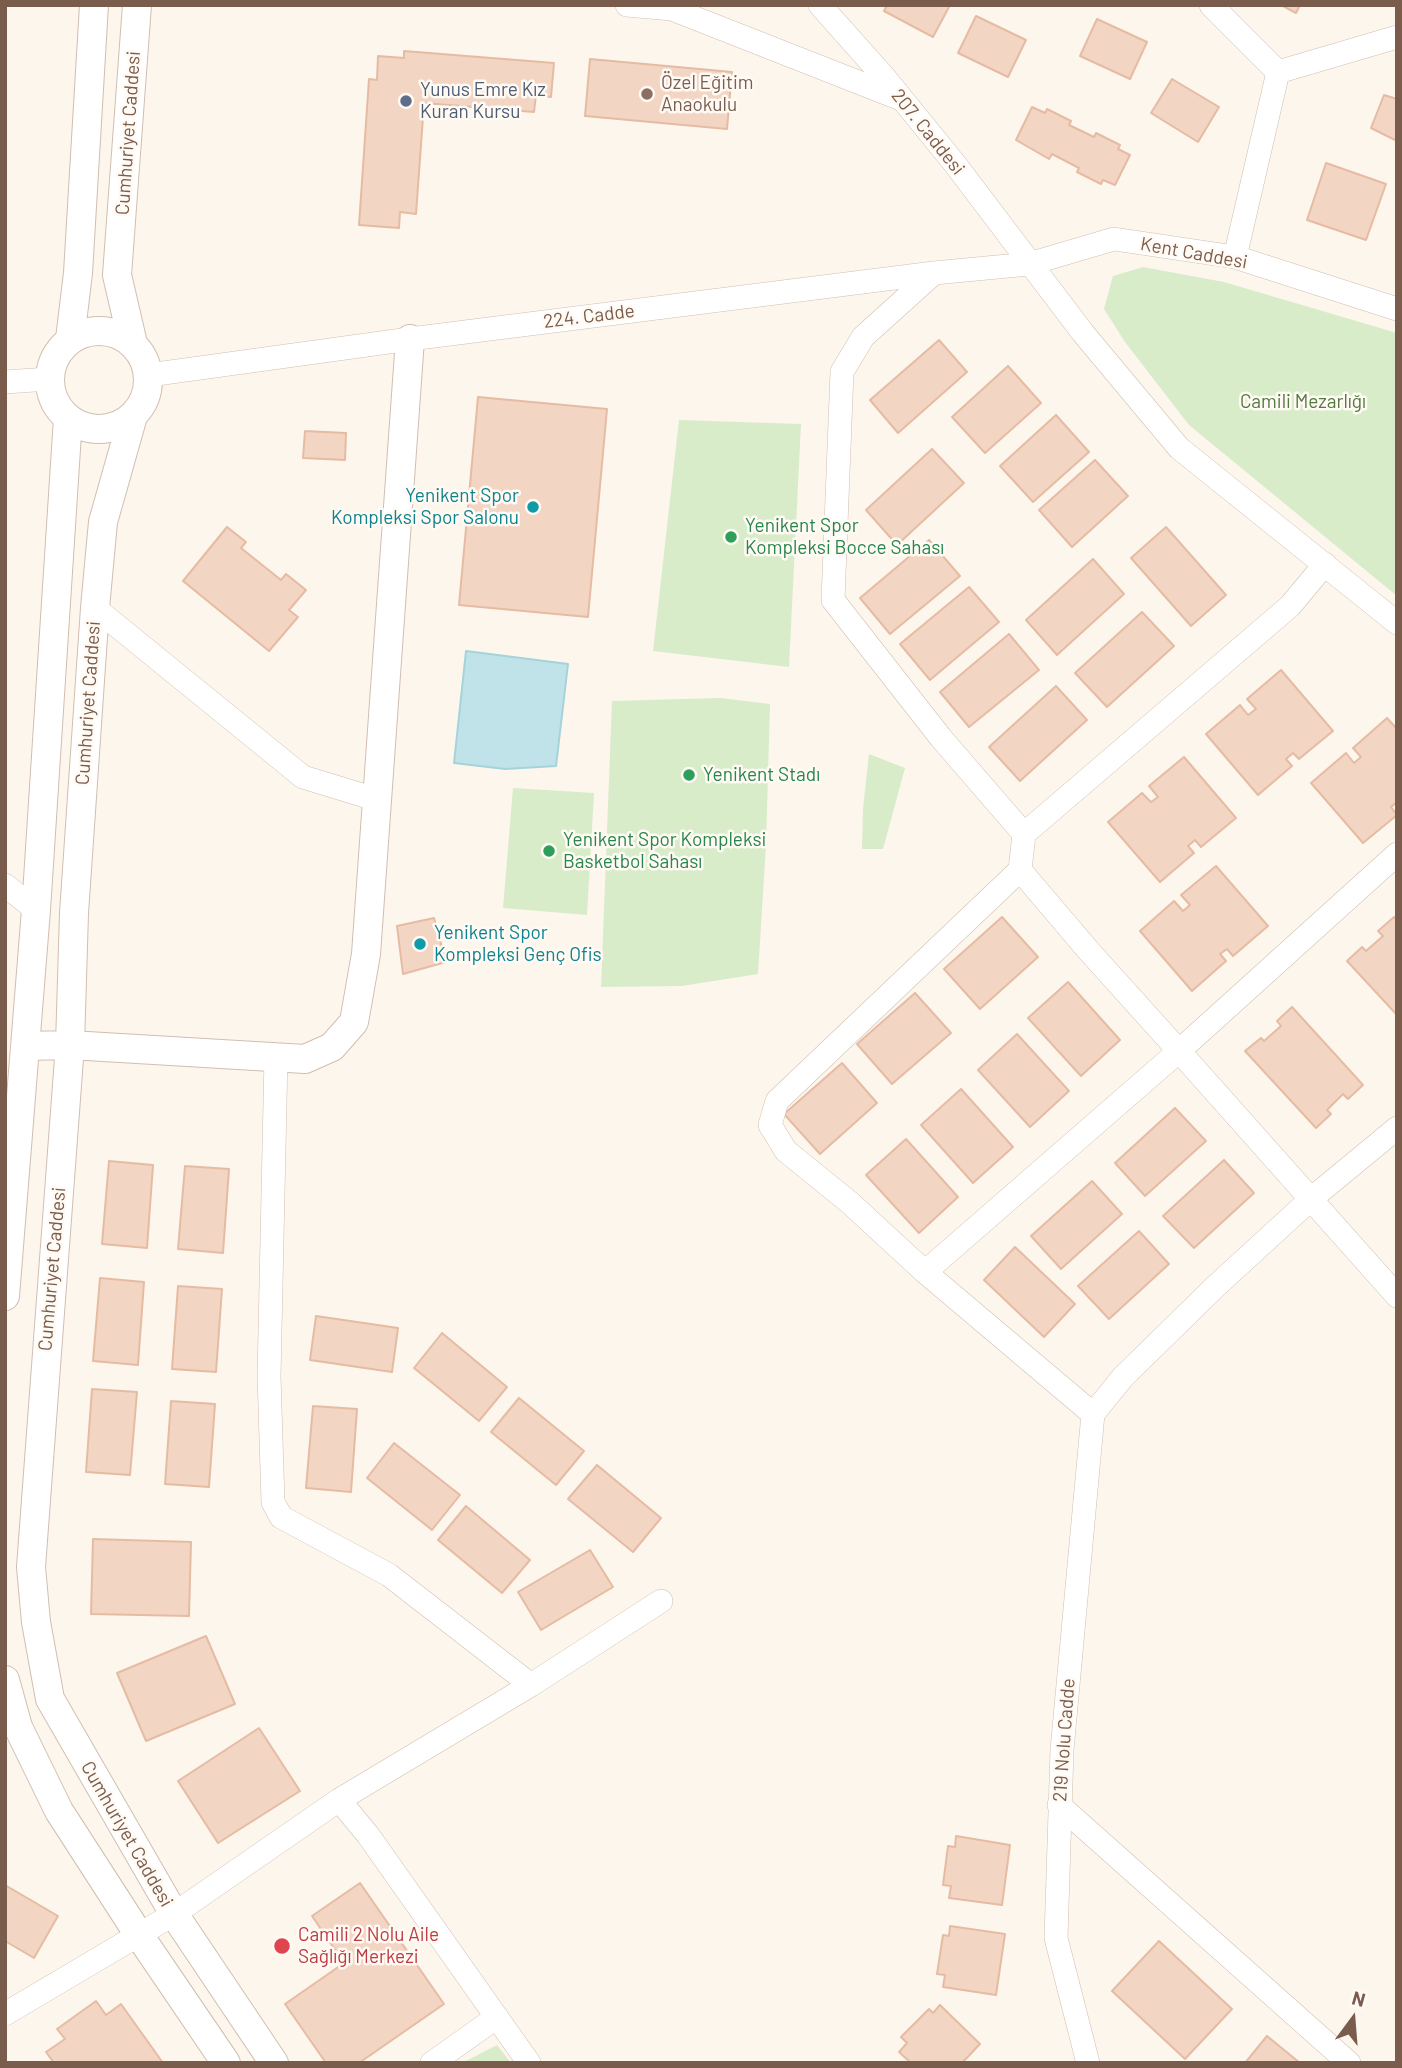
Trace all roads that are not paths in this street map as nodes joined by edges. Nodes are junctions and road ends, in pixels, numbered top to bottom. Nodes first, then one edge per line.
1 (94, 5) edge
2 (137, 5) edge
3 (627, 5) edge
4 (820, 5) edge
5 (1210, 5) edge
6 (1397, 37) edge
7 (1278, 72) junction
8 (902, 100) junction
9 (1235, 257) junction
10 (1029, 264) junction
11 (934, 273) junction
12 (1397, 309) edge
13 (410, 339) junction
14 (70, 340) junction
15 (133, 344) junction
16 (149, 375) junction
17 (50, 379) junction
18 (5, 382) edge
19 (133, 416) junction
20 (68, 418) junction
21 (1325, 564) junction
22 (95, 608) junction
23 (1397, 623) edge
24 (375, 799) junction
25 (1024, 834) junction
26 (1397, 854) edge
27 (1020, 870) junction
28 (5, 886) edge
29 (36, 910) junction
30 (15, 1045) edge
31 (70, 1045) junction
32 (1179, 1051) junction
33 (276, 1057) junction
34 (1397, 1128) edge
35 (1311, 1199) junction
36 (925, 1272) junction
37 (5, 1296) edge
38 (1397, 1296) edge
39 (1093, 1414) junction
40 (661, 1601) dead end
41 (5, 1680) edge
42 (531, 1685) junction
43 (339, 1800) junction
44 (1059, 1805) junction
45 (174, 1914) junction
46 (139, 1935) junction
47 (5, 2014) edge
48 (497, 2017) junction
49 (226, 2063) edge
50 (274, 2063) edge
51 (432, 2063) edge
52 (529, 2063) edge
53 (1088, 2063) edge
54 (1349, 2063) edge

1 - 14 street
2 - 15 street, Cumhuriyet Caddesi
3 - 8 street
4 - 8 street, 207. Caddesi
5 - 7 street
6 - 7 street
7 - 9 street
8 - 10 street, 207. Caddesi
9 - 10 street, Kent Caddesi
9 - 12 street, Kent Caddesi
10 - 11 street, 224. Cadde
10 - 21 street, 207. Caddesi
11 - 13 street, 224. Cadde
11 - 25 street
13 - 16 street, 224. Cadde
13 - 24 street
14 - 15 street
14 - 17 street
15 - 16 street
16 - 19 street
17 - 18 street
17 - 20 street
19 - 20 street
19 - 22 street, Cumhuriyet Caddesi
20 - 29 street, Cumhuriyet Caddesi
21 - 23 street, 207. Caddesi
21 - 25 street
22 - 24 street
22 - 31 street, Cumhuriyet Caddesi
24 - 33 street
25 - 27 street
26 - 32 street
27 - 32 street
27 - 36 street
28 - 29 street
29 - 30 street, Cumhuriyet Caddesi
30 - 31 street
30 - 37 street, Cumhuriyet Caddesi
31 - 33 street
31 - 45 street, Cumhuriyet Caddesi
32 - 35 street
32 - 36 street
33 - 42 street
34 - 35 street
35 - 38 street
35 - 39 street
36 - 39 street
39 - 44 street, 219 Nolu Cadde
40 - 42 street
41 - 46 street
42 - 43 street
43 - 45 street
43 - 48 street
44 - 53 street, 219 Nolu Cadde
44 - 54 street
45 - 46 street
45 - 50 street, Cumhuriyet Caddesi
46 - 47 street
46 - 49 street
48 - 51 street
48 - 52 street

